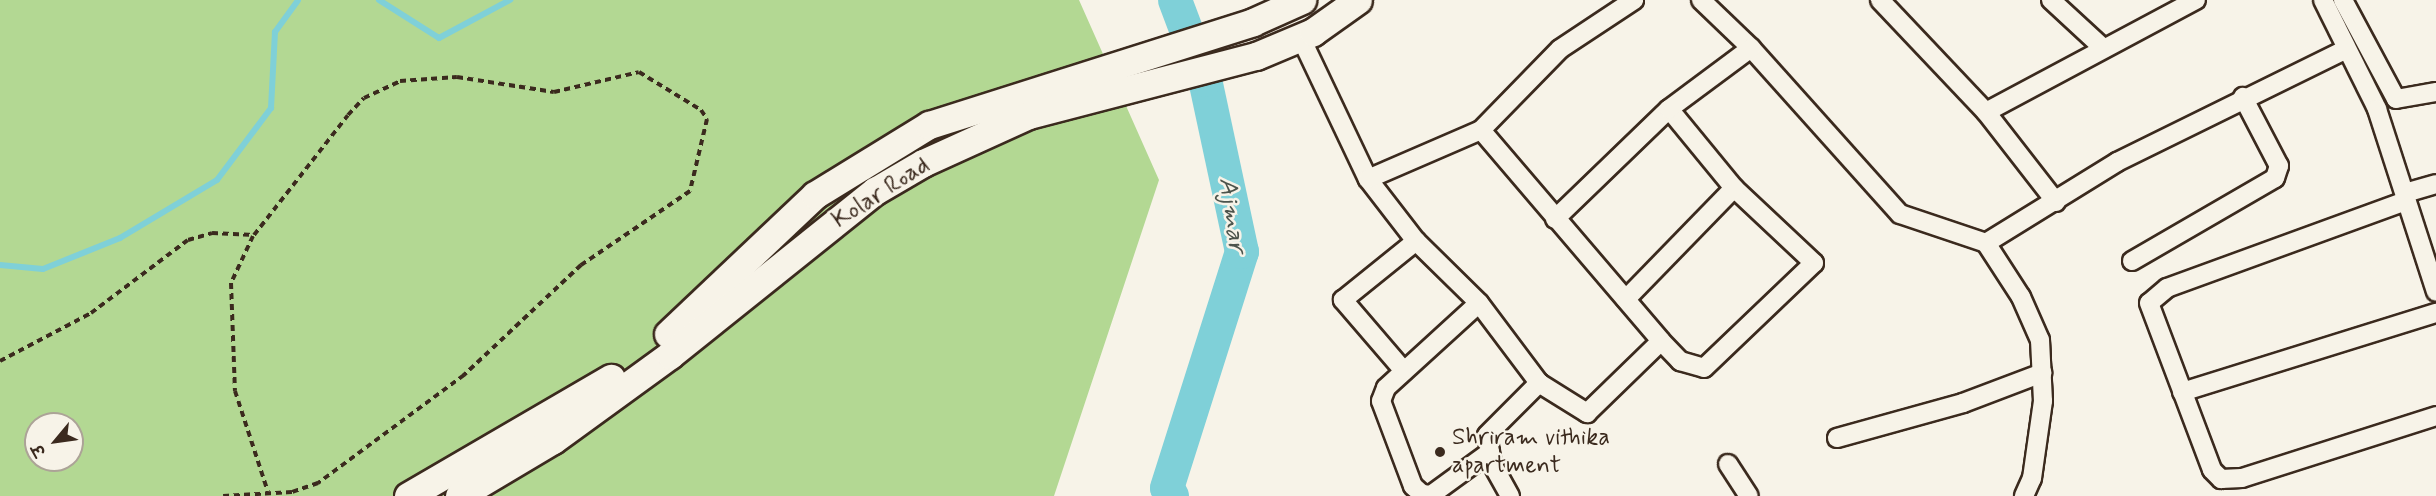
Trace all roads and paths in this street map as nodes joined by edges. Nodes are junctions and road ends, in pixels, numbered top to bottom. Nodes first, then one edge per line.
1 (1358, 0) edge
2 (1634, 0) edge
3 (1701, 0) edge
4 (1880, 0) edge
5 (2051, 0) edge
6 (2196, 0) edge
7 (2323, 0) edge
8 (2343, 0) edge
9 (1300, 1) edge
10 (2172, 6) edge
11 (1306, 34) junction
12 (1751, 48) junction
13 (2103, 48) junction
14 (2345, 50) junction
15 (2436, 92) edge
16 (2243, 97) junction
17 (1023, 105) junction
18 (1670, 109) junction
19 (1986, 112) junction
20 (1481, 130) junction
21 (1368, 179) junction
22 (2436, 184) edge
23 (1734, 188) junction
24 (2404, 197) junction
25 (2056, 202) junction
26 (1555, 219) junction
27 (254, 235) junction
28 (1416, 241) junction
29 (1986, 243) junction
30 (2132, 261) dead end
31 (2436, 292) edge
32 (1626, 299) junction
33 (1479, 303) junction
34 (2436, 313) edge
35 (1661, 341) junction
36 (0, 361) edge
37 (1404, 370) junction
38 (2042, 373) junction
39 (1539, 383) junction
40 (2182, 392) junction
41 (2436, 416) edge
42 (1837, 438) dead end
43 (1491, 458) junction
44 (1728, 464) dead end
45 (268, 492) junction
46 (223, 496) edge
47 (408, 496) edge
48 (459, 496) edge
49 (1448, 496) edge
50 (1510, 496) edge
51 (1749, 496) edge
52 (2024, 496) edge

1 - 11 main road, Kolar Road
2 - 20 street
3 - 12 street
4 - 19 street
5 - 13 street
6 - 10 street
7 - 14 street
8 - 15 street
9 - 11 street
9 - 17 main road, Kolar Road
10 - 13 street
11 - 17 main road, Kolar Road
11 - 21 street
12 - 18 street
12 - 29 street
13 - 19 street
14 - 16 street
14 - 24 street
16 - 25 street
16 - 30 street
17 - 47 main road, Kolar Road
17 - 48 main road, Kolar Road
18 - 23 street
18 - 26 street
19 - 25 street
20 - 21 street
20 - 26 street
21 - 28 street
22 - 24 street
23 - 32 street
23 - 35 street
24 - 31 street
24 - 40 street
25 - 29 street
26 - 32 street
27 - 36 path
27 - 45 path
27 - 45 path
28 - 33 street
28 - 37 street
29 - 38 street
32 - 35 street
33 - 37 street
33 - 39 street
34 - 40 street
35 - 39 street
37 - 43 street
38 - 42 street
38 - 52 street
39 - 43 street
40 - 41 street
43 - 49 street
43 - 50 street
44 - 51 street
45 - 46 path

